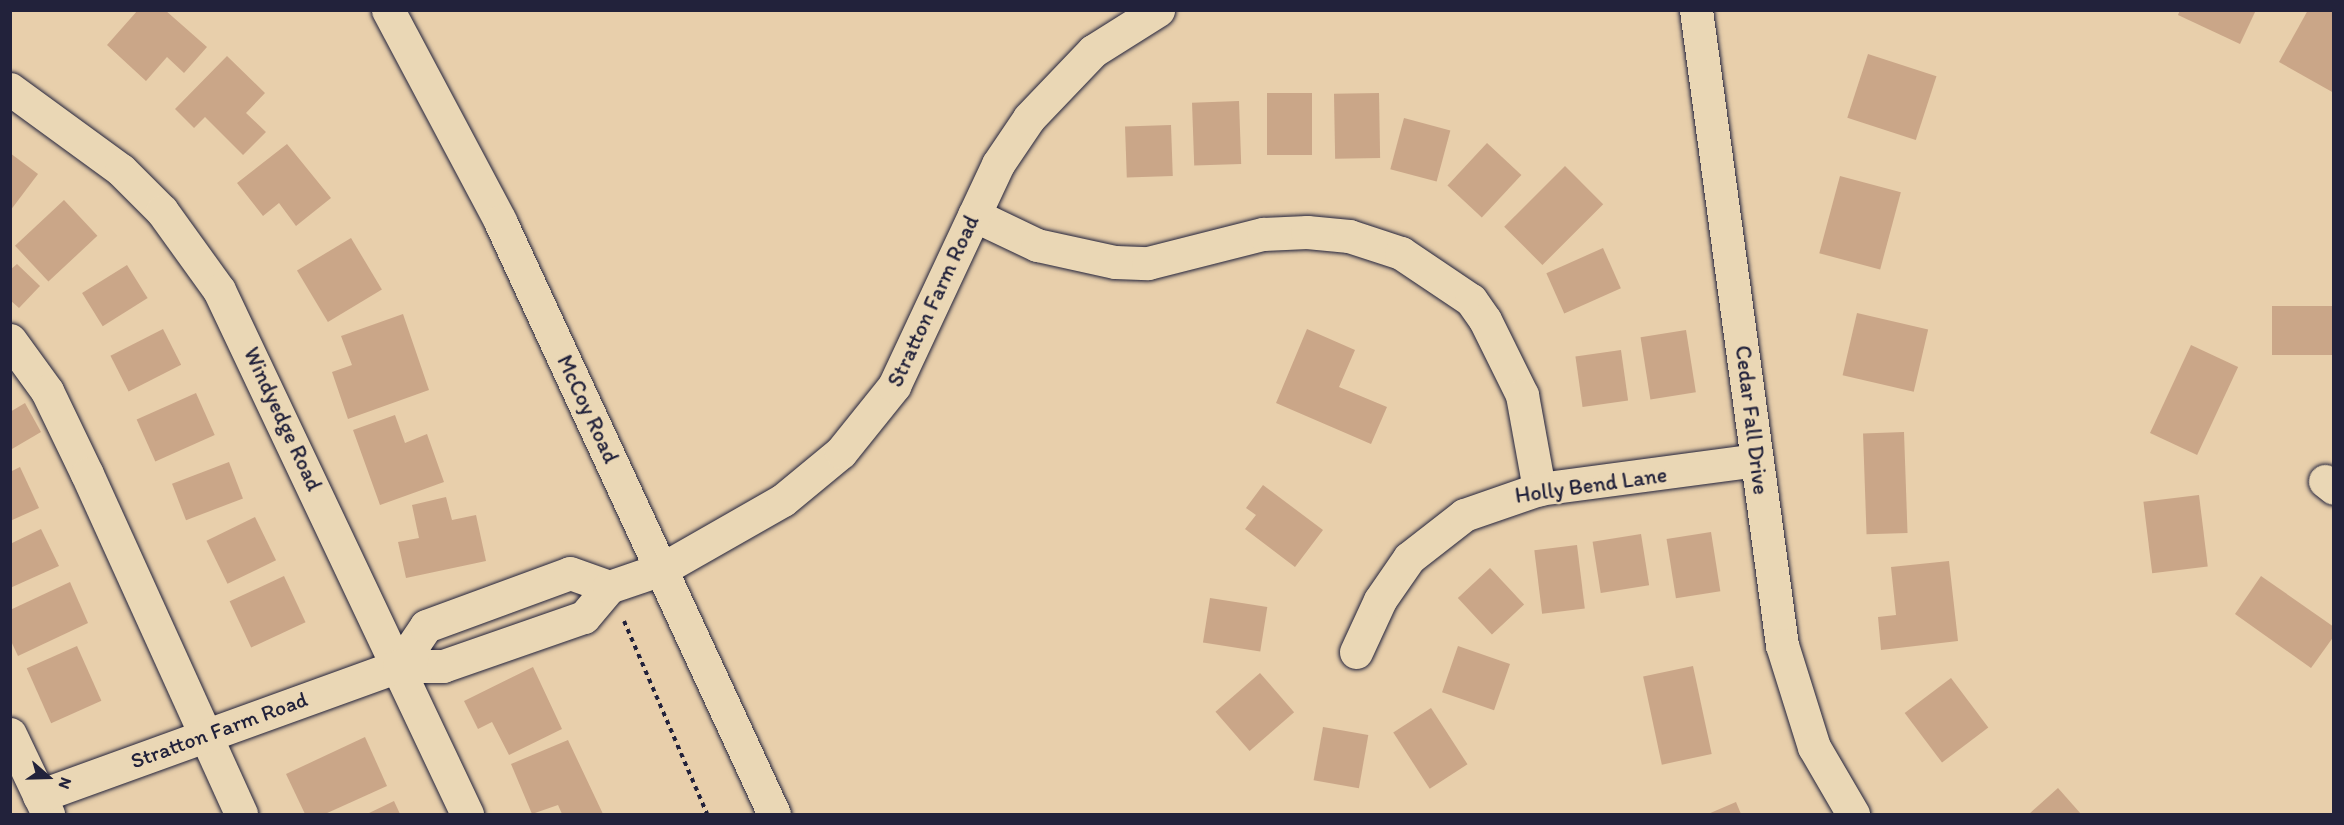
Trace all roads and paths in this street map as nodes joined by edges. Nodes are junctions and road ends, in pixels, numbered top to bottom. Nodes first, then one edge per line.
1 (388, 10) edge
2 (1158, 10) edge
3 (1696, 10) edge
4 (10, 89) edge
5 (974, 215) junction
6 (10, 340) edge
7 (1756, 460) junction
8 (1539, 489) junction
9 (662, 569) junction
10 (609, 587) junction
11 (1356, 652) dead end
12 (399, 666) junction
13 (10, 734) edge
14 (205, 734) junction
15 (44, 805) edge
16 (241, 814) edge
17 (467, 814) edge
18 (707, 814) edge
19 (774, 814) edge
20 (1853, 814) edge

1 - 9 street, McCoy Road
2 - 5 street, Stratton Farm Road
3 - 7 street, Cedar Fall Drive
4 - 12 street, Windyedge Road
5 - 8 street
5 - 9 street, Stratton Farm Road
6 - 14 street
7 - 8 street, Holly Bend Lane
7 - 20 street, Cedar Fall Drive
8 - 11 street, Holly Bend Lane
9 - 10 street, Stratton Farm Road
9 - 19 street, McCoy Road
10 - 12 street, Stratton Farm Road
10 - 12 street
10 - 18 path
12 - 14 street, Stratton Farm Road
12 - 17 street, Windyedge Road
13 - 15 street
14 - 15 street, Stratton Farm Road
14 - 16 street

